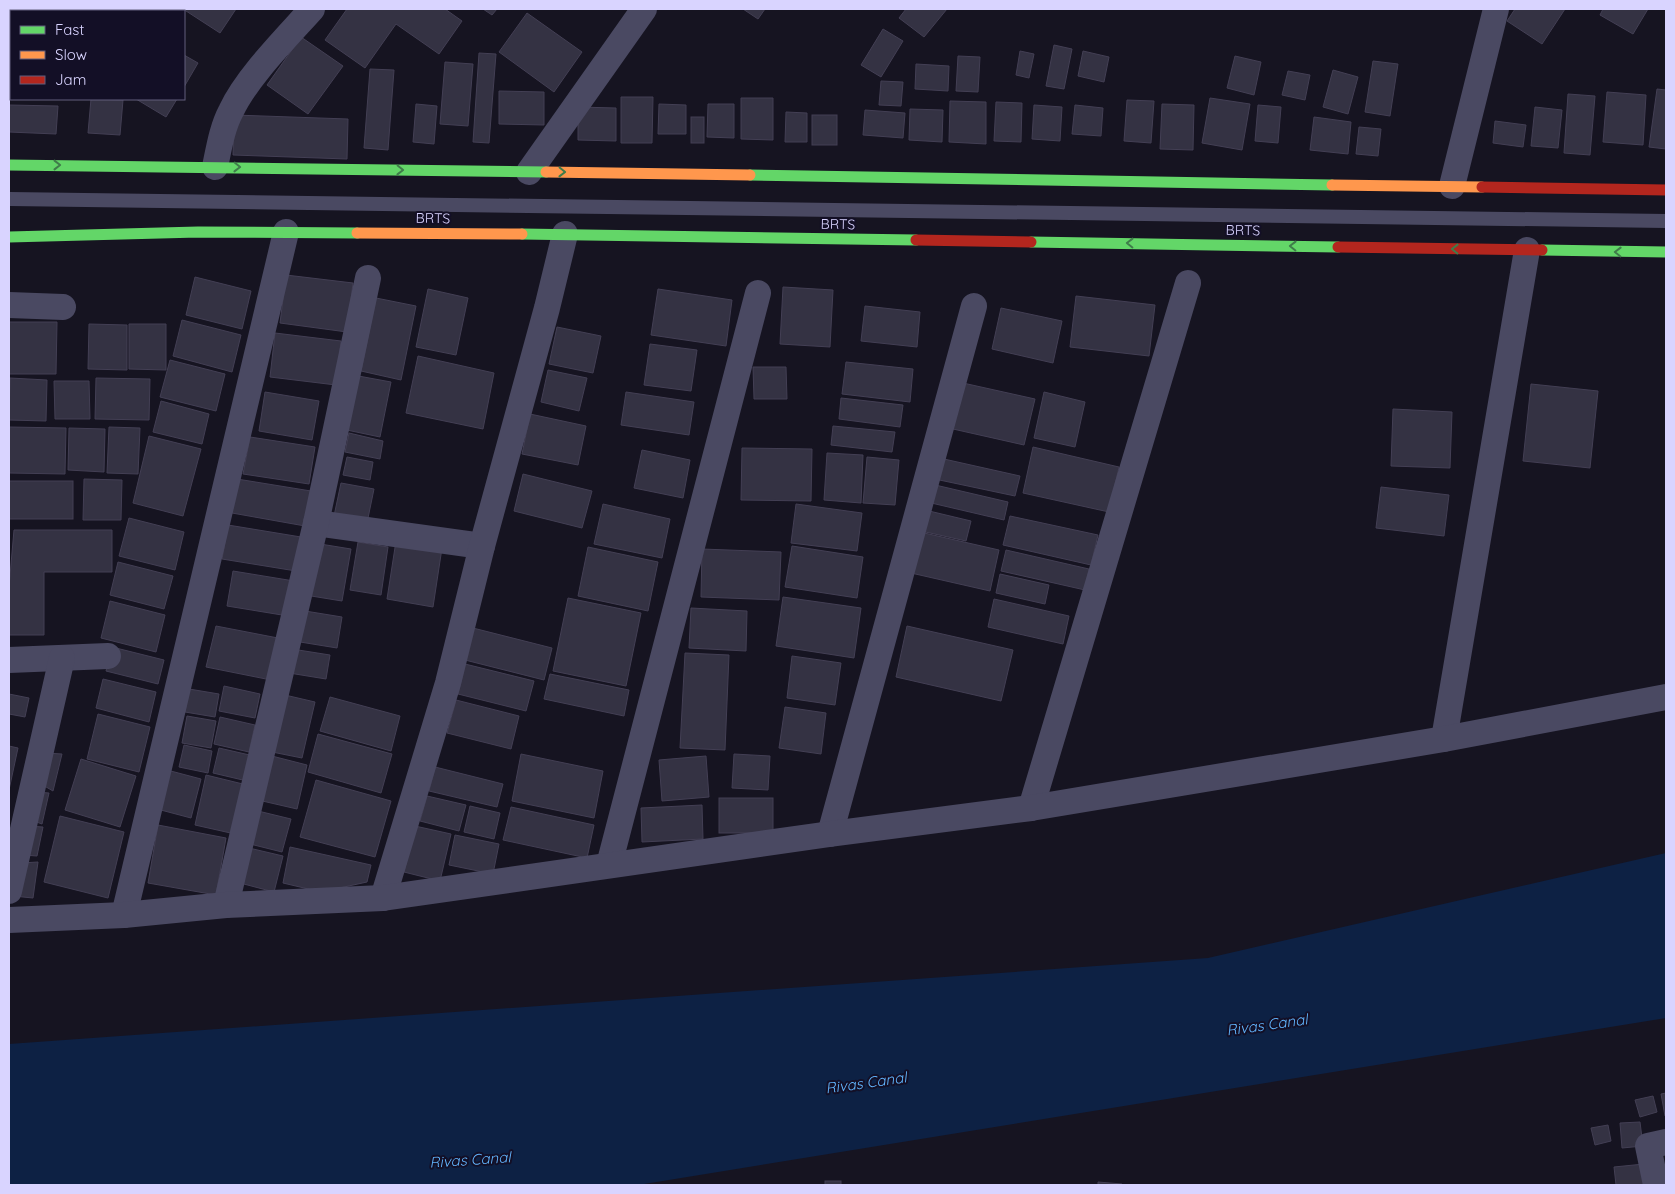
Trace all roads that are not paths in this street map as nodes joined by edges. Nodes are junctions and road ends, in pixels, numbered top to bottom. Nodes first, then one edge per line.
1 (312, 9) edge
2 (644, 9) edge
3 (1496, 9) edge
4 (9, 165) edge
5 (215, 167) junction
6 (529, 172) junction
7 (1452, 186) junction
8 (1666, 190) edge
9 (9, 199) edge
10 (1666, 221) edge
11 (286, 232) junction
12 (565, 234) junction
13 (9, 237) edge
14 (1527, 250) junction
15 (1666, 252) edge
16 (368, 278) dead end
17 (1188, 283) dead end
18 (758, 293) dead end
19 (9, 305) edge
20 (974, 306) dead end
21 (63, 307) dead end
22 (316, 523) junction
23 (482, 546) junction
24 (108, 656) dead end
25 (62, 658) junction
26 (9, 660) edge
27 (1666, 697) edge
28 (1444, 739) junction
29 (1031, 808) junction
30 (830, 834) junction
31 (609, 866) junction
32 (9, 891) edge
33 (383, 898) junction
34 (226, 905) junction
35 (124, 915) junction
36 (9, 920) edge
37 (1666, 1142) edge
38 (1656, 1185) edge

1 - 5 street
2 - 6 street
3 - 7 street
4 -> 5 main road
5 -> 6 main road
6 -> 7 main road
7 - 8 main road
9 - 10 lane
11 - 12 main road, BRTS
11 - 13 main road, BRTS
11 - 35 street
14 -> 12 main road, BRTS
12 - 23 street
15 -> 14 main road, BRTS
14 - 28 street
16 - 22 street
17 - 29 street
18 - 31 street
19 - 21 street
20 - 30 street
22 - 23 street
22 - 34 street
23 - 33 street
24 - 25 street
25 - 26 street
25 - 32 street
27 - 28 street
28 - 29 street
29 - 30 street
30 - 31 street
31 - 33 street
33 - 34 street
34 - 35 street
35 - 36 street
37 - 38 street

